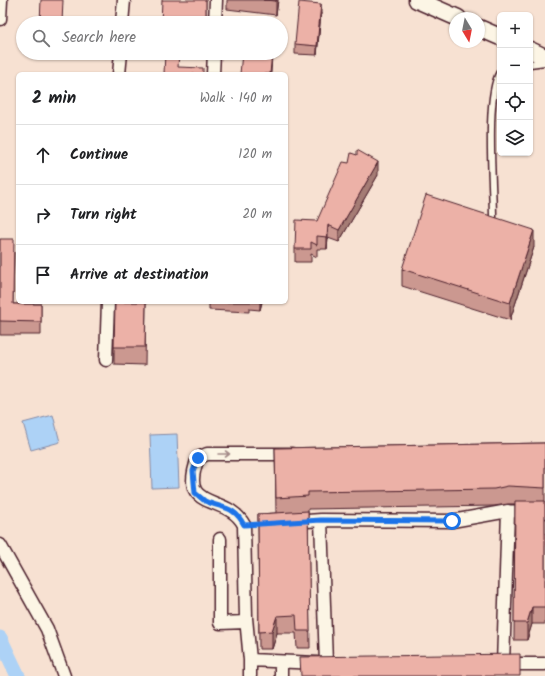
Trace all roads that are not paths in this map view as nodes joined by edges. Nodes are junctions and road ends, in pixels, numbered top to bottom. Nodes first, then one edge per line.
1 (1, 0) edge
2 (124, 0) edge
3 (216, 0) edge
4 (417, 0) edge
5 (449, 14) edge
6 (123, 16) edge
7 (215, 16) edge
8 (0, 19) edge
9 (485, 31) edge
10 (497, 36) edge
11 (533, 51) edge
12 (545, 57) edge
13 (120, 60) edge
14 (214, 60) edge
15 (545, 62) edge
16 (533, 64) edge
17 (119, 72) edge
18 (213, 72) edge
19 (497, 79) edge
20 (493, 217) edge
21 (108, 304) edge
22 (106, 360) dead end
23 (301, 454) edge
24 (508, 511) junction
25 (545, 512) edge
26 (321, 520) junction
27 (283, 522) edge
28 (260, 524) edge
29 (244, 525) junction
30 (220, 539) dead end
31 (0, 545) edge
32 (246, 622) junction
33 (250, 660) junction
34 (280, 662) junction
35 (326, 663) junction
36 (342, 663) edge
37 (487, 664) edge
38 (503, 664) junction
39 (545, 664) edge
40 (64, 676) edge
41 (250, 676) edge
42 (281, 676) edge

1 - 8 street
2 - 6 street
3 - 7 street
4 - 5 street
9 - 10 street
11 - 12 street
13 - 17 street
14 - 18 street
15 - 16 lane
19 - 20 lane
21 - 22 street
29 -> 23 street
24 - 25 street
24 - 26 street
24 - 38 street
26 - 27 street
26 - 35 street
28 - 29 street
29 - 32 street
30 - 32 street
31 - 40 street
32 - 33 street
33 - 34 street
33 - 41 street
34 - 35 street
34 - 42 street
35 - 36 street
37 - 38 street
38 - 39 street

